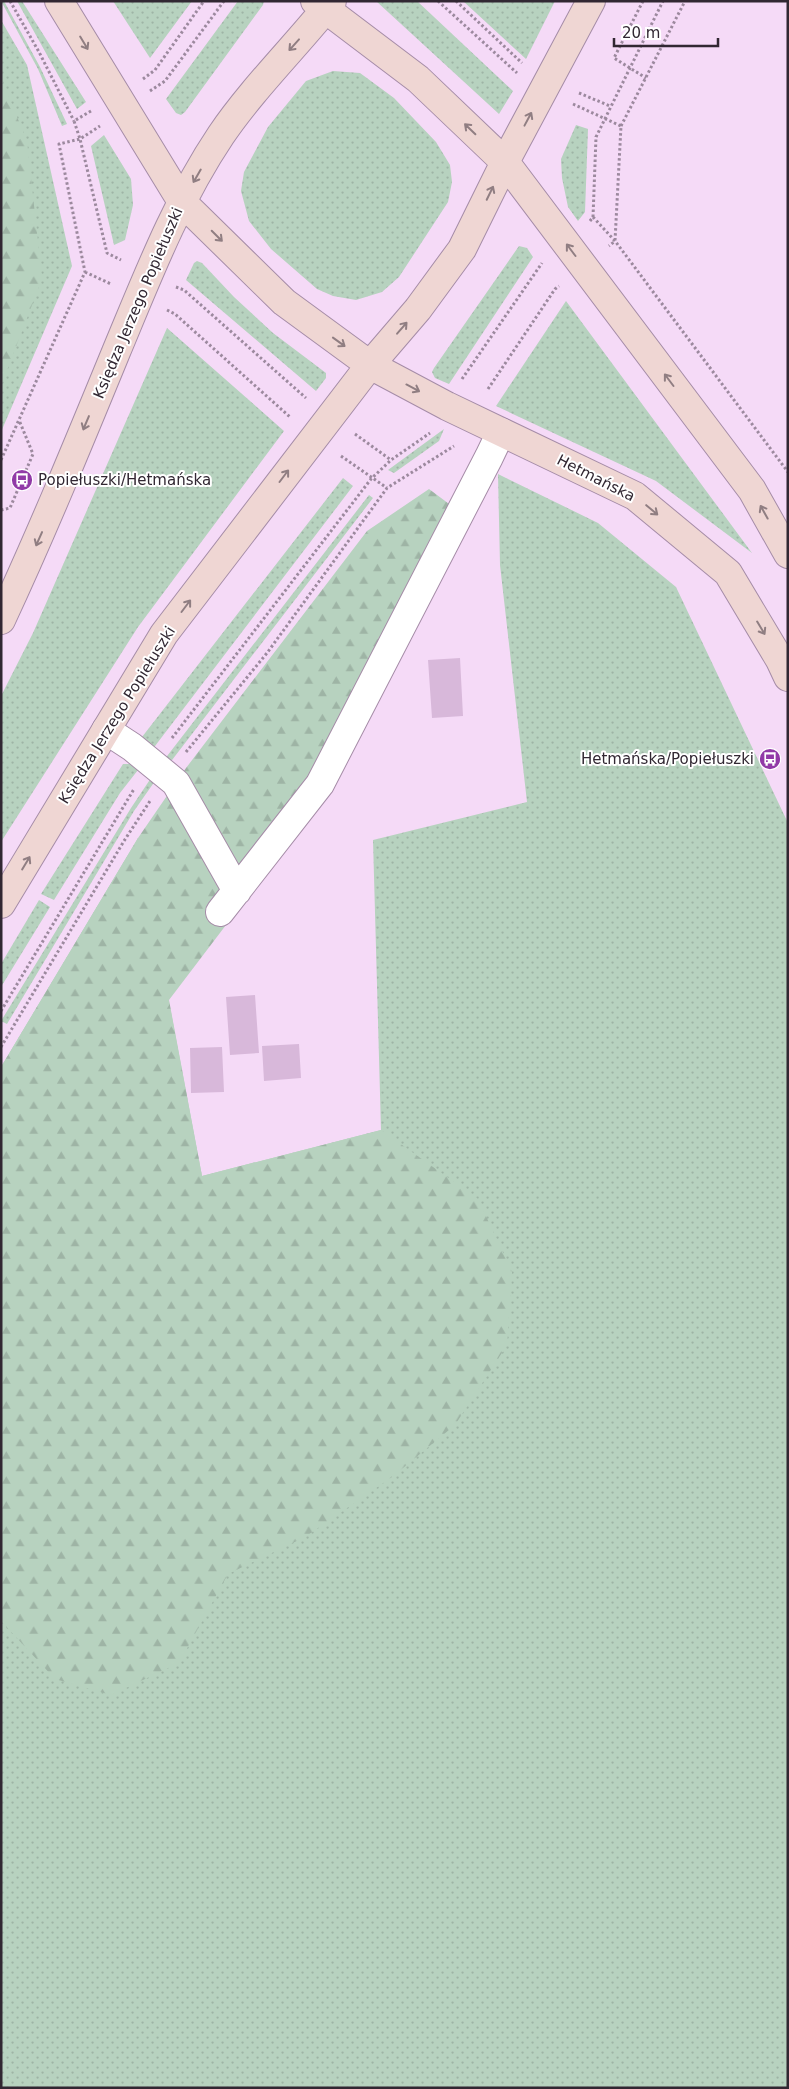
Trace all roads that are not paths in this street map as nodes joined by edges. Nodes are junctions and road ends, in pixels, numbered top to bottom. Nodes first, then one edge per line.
1 (59, 1) edge
2 (591, 1) edge
3 (325, 4) edge
4 (505, 162) junction
5 (182, 202) junction
6 (370, 365) junction
7 (501, 432) junction
8 (788, 554) edge
9 (1, 620) edge
10 (785, 668) edge
11 (106, 730) junction
12 (237, 892) junction
13 (1, 904) edge
14 (220, 912) dead end

1 -> 5 main road, Księdza Jerzego Popiełuszki
4 -> 2 main road, Księdza Jerzego Popiełuszki
4 -> 3 main road
3 -> 5 main road
6 -> 4 main road, Księdza Jerzego Popiełuszki
8 -> 4 main road
5 -> 6 main road, Hetmańska
5 -> 9 main road, Księdza Jerzego Popiełuszki
6 -> 7 main road, Hetmańska
11 -> 6 main road, Księdza Jerzego Popiełuszki
7 -> 10 main road, Hetmańska
7 - 12 street
11 - 12 street
13 -> 11 main road, Księdza Jerzego Popiełuszki
12 - 14 street

